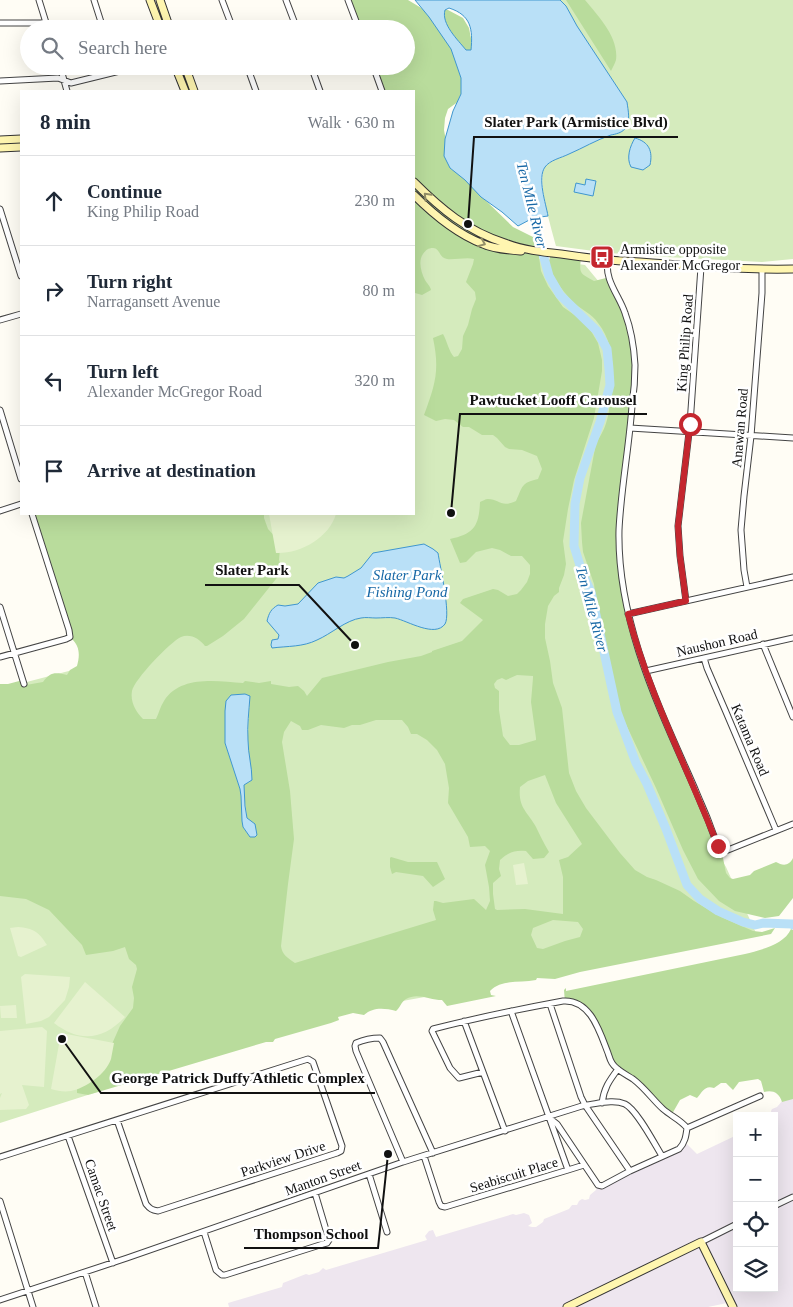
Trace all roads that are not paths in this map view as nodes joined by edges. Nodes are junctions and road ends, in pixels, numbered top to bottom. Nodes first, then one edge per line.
1 (39, 0) edge
2 (94, 0) edge
3 (150, 0) edge
4 (160, 0) edge
5 (222, 0) edge
6 (286, 0) edge
7 (348, 0) edge
8 (45, 20) edge
9 (100, 20) edge
10 (158, 20) edge
11 (167, 20) edge
12 (230, 20) edge
13 (294, 20) edge
14 (355, 20) edge
15 (0, 23) edge
16 (20, 24) edge
17 (63, 75) edge
18 (103, 75) edge
19 (178, 75) edge
20 (188, 75) edge
21 (250, 75) edge
22 (314, 75) edge
23 (376, 75) edge
24 (64, 80) junction
25 (0, 81) edge
26 (67, 90) edge
27 (184, 90) edge
28 (194, 90) edge
29 (256, 90) edge
30 (320, 90) edge
31 (382, 90) edge
32 (20, 139) edge
33 (0, 140) edge
34 (20, 146) edge
35 (0, 148) edge
36 (415, 183) edge
37 (415, 196) edge
38 (0, 209) edge
39 (534, 251) junction
40 (608, 260) junction
41 (701, 267) junction
42 (793, 269) edge
43 (763, 270) junction
44 (20, 273) edge
45 (20, 314) edge
46 (0, 320) edge
47 (0, 410) edge
48 (630, 428) junction
49 (689, 432) junction
50 (751, 436) junction
51 (793, 438) edge
52 (20, 476) edge
53 (20, 504) edge
54 (0, 510) edge
55 (32, 515) edge
56 (793, 578) edge
57 (747, 587) junction
58 (686, 601) junction
59 (0, 607) edge
60 (628, 614) junction
61 (793, 638) edge
62 (763, 644) junction
63 (14, 653) junction
64 (0, 657) edge
65 (704, 658) junction
66 (646, 671) junction
67 (24, 684) dead end
68 (793, 717) edge
69 (793, 824) edge
70 (776, 830) junction
71 (550, 1004) junction
72 (511, 1011) junction
73 (464, 1021) junction
74 (618, 1069) junction
75 (483, 1072) junction
76 (760, 1096) dead end
77 (602, 1103) junction
78 (585, 1105) junction
79 (548, 1117) junction
80 (117, 1120) junction
81 (687, 1128) junction
82 (505, 1131) junction
83 (68, 1136) junction
84 (433, 1153) junction
85 (424, 1156) junction
86 (662, 1156) junction
87 (0, 1157) edge
88 (403, 1162) junction
89 (584, 1165) junction
90 (568, 1170) junction
91 (630, 1171) junction
92 (369, 1174) junction
93 (315, 1193) junction
94 (793, 1197) edge
95 (0, 1202) edge
96 (778, 1204) edge
97 (733, 1226) edge
98 (204, 1232) junction
99 (387, 1232) dead end
100 (701, 1242) junction
101 (112, 1263) junction
102 (85, 1272) junction
103 (28, 1290) junction
104 (0, 1300) edge
105 (33, 1307) edge
106 (96, 1307) edge
107 (567, 1307) edge
108 (733, 1307) edge

1 - 8 street
2 - 9 street
3 - 10 main road
4 - 11 main road
5 - 12 street
6 - 13 street
7 - 14 street
15 - 16 street
17 - 24 street
18 - 24 street
19 - 27 main road
20 - 28 main road
21 - 29 street
22 - 30 street
23 - 31 street
24 - 25 street
24 - 26 street
32 - 33 main road
34 - 35 main road
39 -> 36 main road
37 -> 39 main road
38 - 44 street
39 - 40 main road
40 - 41 main road
40 - 48 street
41 - 43 main road
41 - 49 street, King Philip Road
42 - 43 main road
43 - 50 street, Anawan Road
45 - 46 street
47 - 52 street
48 - 49 street
48 - 60 street
49 - 50 street
49 - 58 street, King Philip Road
50 - 51 street
50 - 57 street, Anawan Road
53 - 54 street
55 - 63 street
56 - 57 street
57 - 58 street
58 - 60 street
59 - 63 street
60 - 66 street
61 - 62 street, Naushon Road
62 - 65 street, Naushon Road
62 - 68 street
63 - 64 street
63 - 67 street
65 - 66 street, Naushon Road
65 - 70 street, Katama Road
66 - 70 street
69 - 70 street
71 - 72 street
71 - 74 street
71 - 78 street
72 - 73 street
72 - 79 street, Seabiscuit Place
73 - 75 street
73 - 75 street
74 - 77 street
74 - 81 street
75 - 82 street
76 - 81 street
77 - 78 street, Manton Street
77 - 86 street, Manton Street
78 - 79 street, Manton Street
78 - 91 street
79 - 82 street, Manton Street
79 - 89 street
79 - 90 street, Seabiscuit Place
80 - 80 street, Parkview Drive
80 - 83 street, Parkview Drive
81 - 86 street
82 - 84 street, Manton Street
83 - 87 street, Parkview Drive
83 - 101 street, Camac Street
84 - 85 street, Manton Street
84 - 88 street
85 - 88 street, Manton Street
85 - 90 street, Seabiscuit Place
86 - 91 street
88 - 92 street, Manton Street
89 - 90 street
89 - 91 street
92 - 93 street, Manton Street
92 - 99 street
93 - 98 street, Manton Street
93 - 98 street
94 - 96 street
95 - 103 street
97 - 100 street
98 - 101 street, Manton Street
100 - 107 main road
100 - 108 main road
101 - 102 street, Manton Street
102 - 103 street, Manton Street
102 - 106 street
103 - 104 street, Manton Street
103 - 105 street

